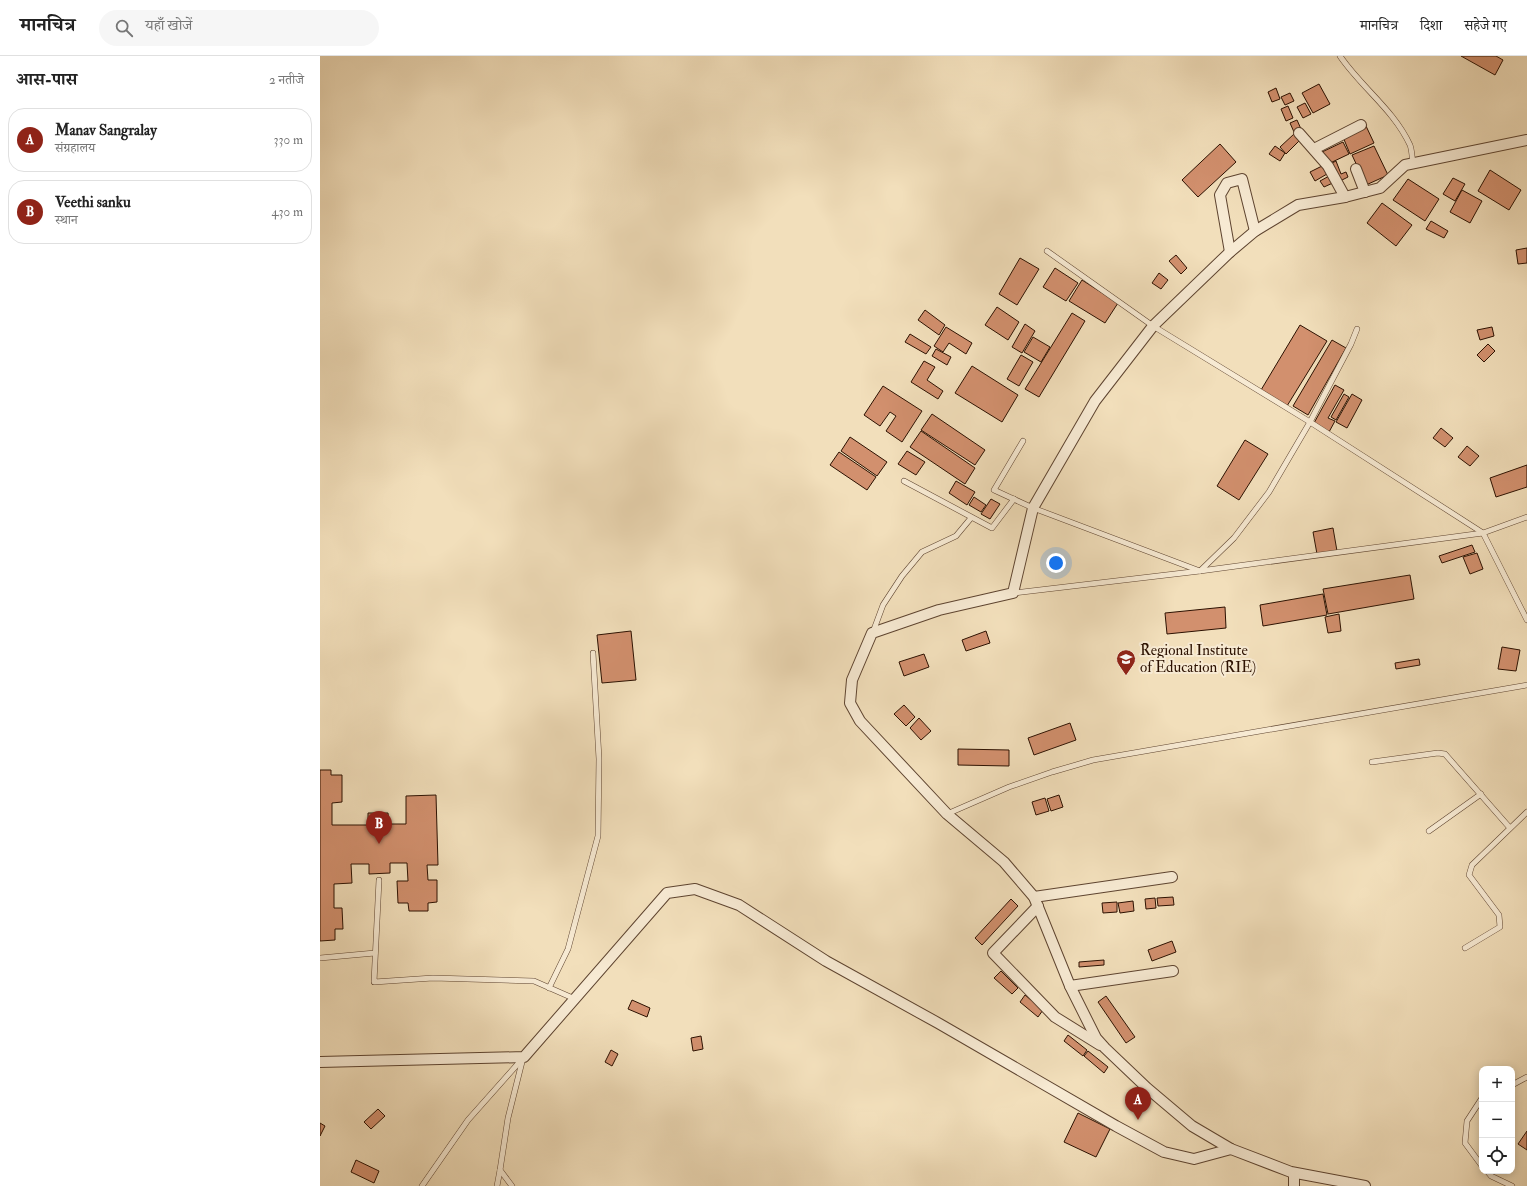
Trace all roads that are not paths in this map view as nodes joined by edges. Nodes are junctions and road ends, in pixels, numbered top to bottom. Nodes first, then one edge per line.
1 (1340, 56) edge
2 (1361, 125) dead end
3 (1299, 133) dead end
4 (1527, 140) edge
5 (1314, 149) junction
6 (1413, 163) junction
7 (1356, 169) dead end
8 (1365, 192) junction
9 (1346, 197) junction
10 (1255, 231) junction
11 (1047, 251) dead end
12 (1230, 252) junction
13 (1153, 326) junction
14 (1357, 329) dead end
15 (1310, 422) junction
16 (1023, 441) dead end
17 (904, 481) dead end
18 (1014, 499) junction
19 (1033, 508) junction
20 (972, 518) junction
21 (1527, 518) edge
22 (1483, 533) junction
23 (1200, 572) junction
24 (1013, 593) junction
25 (1527, 620) edge
26 (872, 633) junction
27 (593, 653) dead end
28 (1527, 685) edge
29 (1372, 762) dead end
30 (1481, 794) junction
31 (1527, 812) edge
32 (946, 814) junction
33 (1510, 828) junction
34 (1429, 830) dead end
35 (1172, 877) dead end
36 (379, 880) dead end
37 (1036, 902) junction
38 (1465, 948) dead end
39 (375, 953) junction
40 (320, 958) edge
41 (1173, 972) dead end
42 (1070, 986) junction
43 (549, 988) junction
44 (575, 998) junction
45 (1105, 1048) junction
46 (524, 1057) junction
47 (320, 1062) edge
48 (1527, 1077) edge
49 (1515, 1083) edge
50 (1479, 1102) edge
51 (1231, 1149) junction
52 (1479, 1162) edge
53 (500, 1170) junction
54 (1294, 1173) junction
55 (1489, 1174) edge
56 (422, 1186) edge
57 (497, 1186) edge
58 (512, 1186) edge
59 (1294, 1186) edge
60 (1364, 1186) edge
61 (1512, 1186) edge

1 - 6 lane
2 - 5 street
3 - 5 street
4 - 6 street
5 - 9 street
6 - 8 street
7 - 8 street
8 - 9 street
9 - 10 street
10 - 12 street
10 - 12 street
11 - 13 lane
12 - 13 street
13 - 15 lane
13 - 19 street
14 - 15 lane
15 - 22 lane
15 - 23 lane
16 - 18 lane
17 - 20 lane
18 - 19 lane
18 - 20 lane
19 - 23 lane
19 - 24 street
20 - 26 lane
21 - 22 lane
22 - 23 lane
22 - 25 lane
23 - 24 lane
24 - 26 street
26 - 32 street
27 - 43 lane
28 - 32 lane
29 - 30 lane
30 - 33 lane
30 - 34 lane
31 - 33 lane
32 - 37 street
33 - 38 lane
35 - 37 street
36 - 39 lane
37 - 42 street
37 - 45 street
39 - 40 lane
39 - 43 lane
41 - 42 street
42 - 45 street
43 - 44 lane
44 - 46 street
44 - 51 street
45 - 51 street
46 - 47 street
46 - 53 lane
46 - 56 lane
48 - 49 lane
50 - 52 lane
51 - 54 street
53 - 57 lane
53 - 58 lane
54 - 59 street
54 - 60 street
55 - 61 lane

